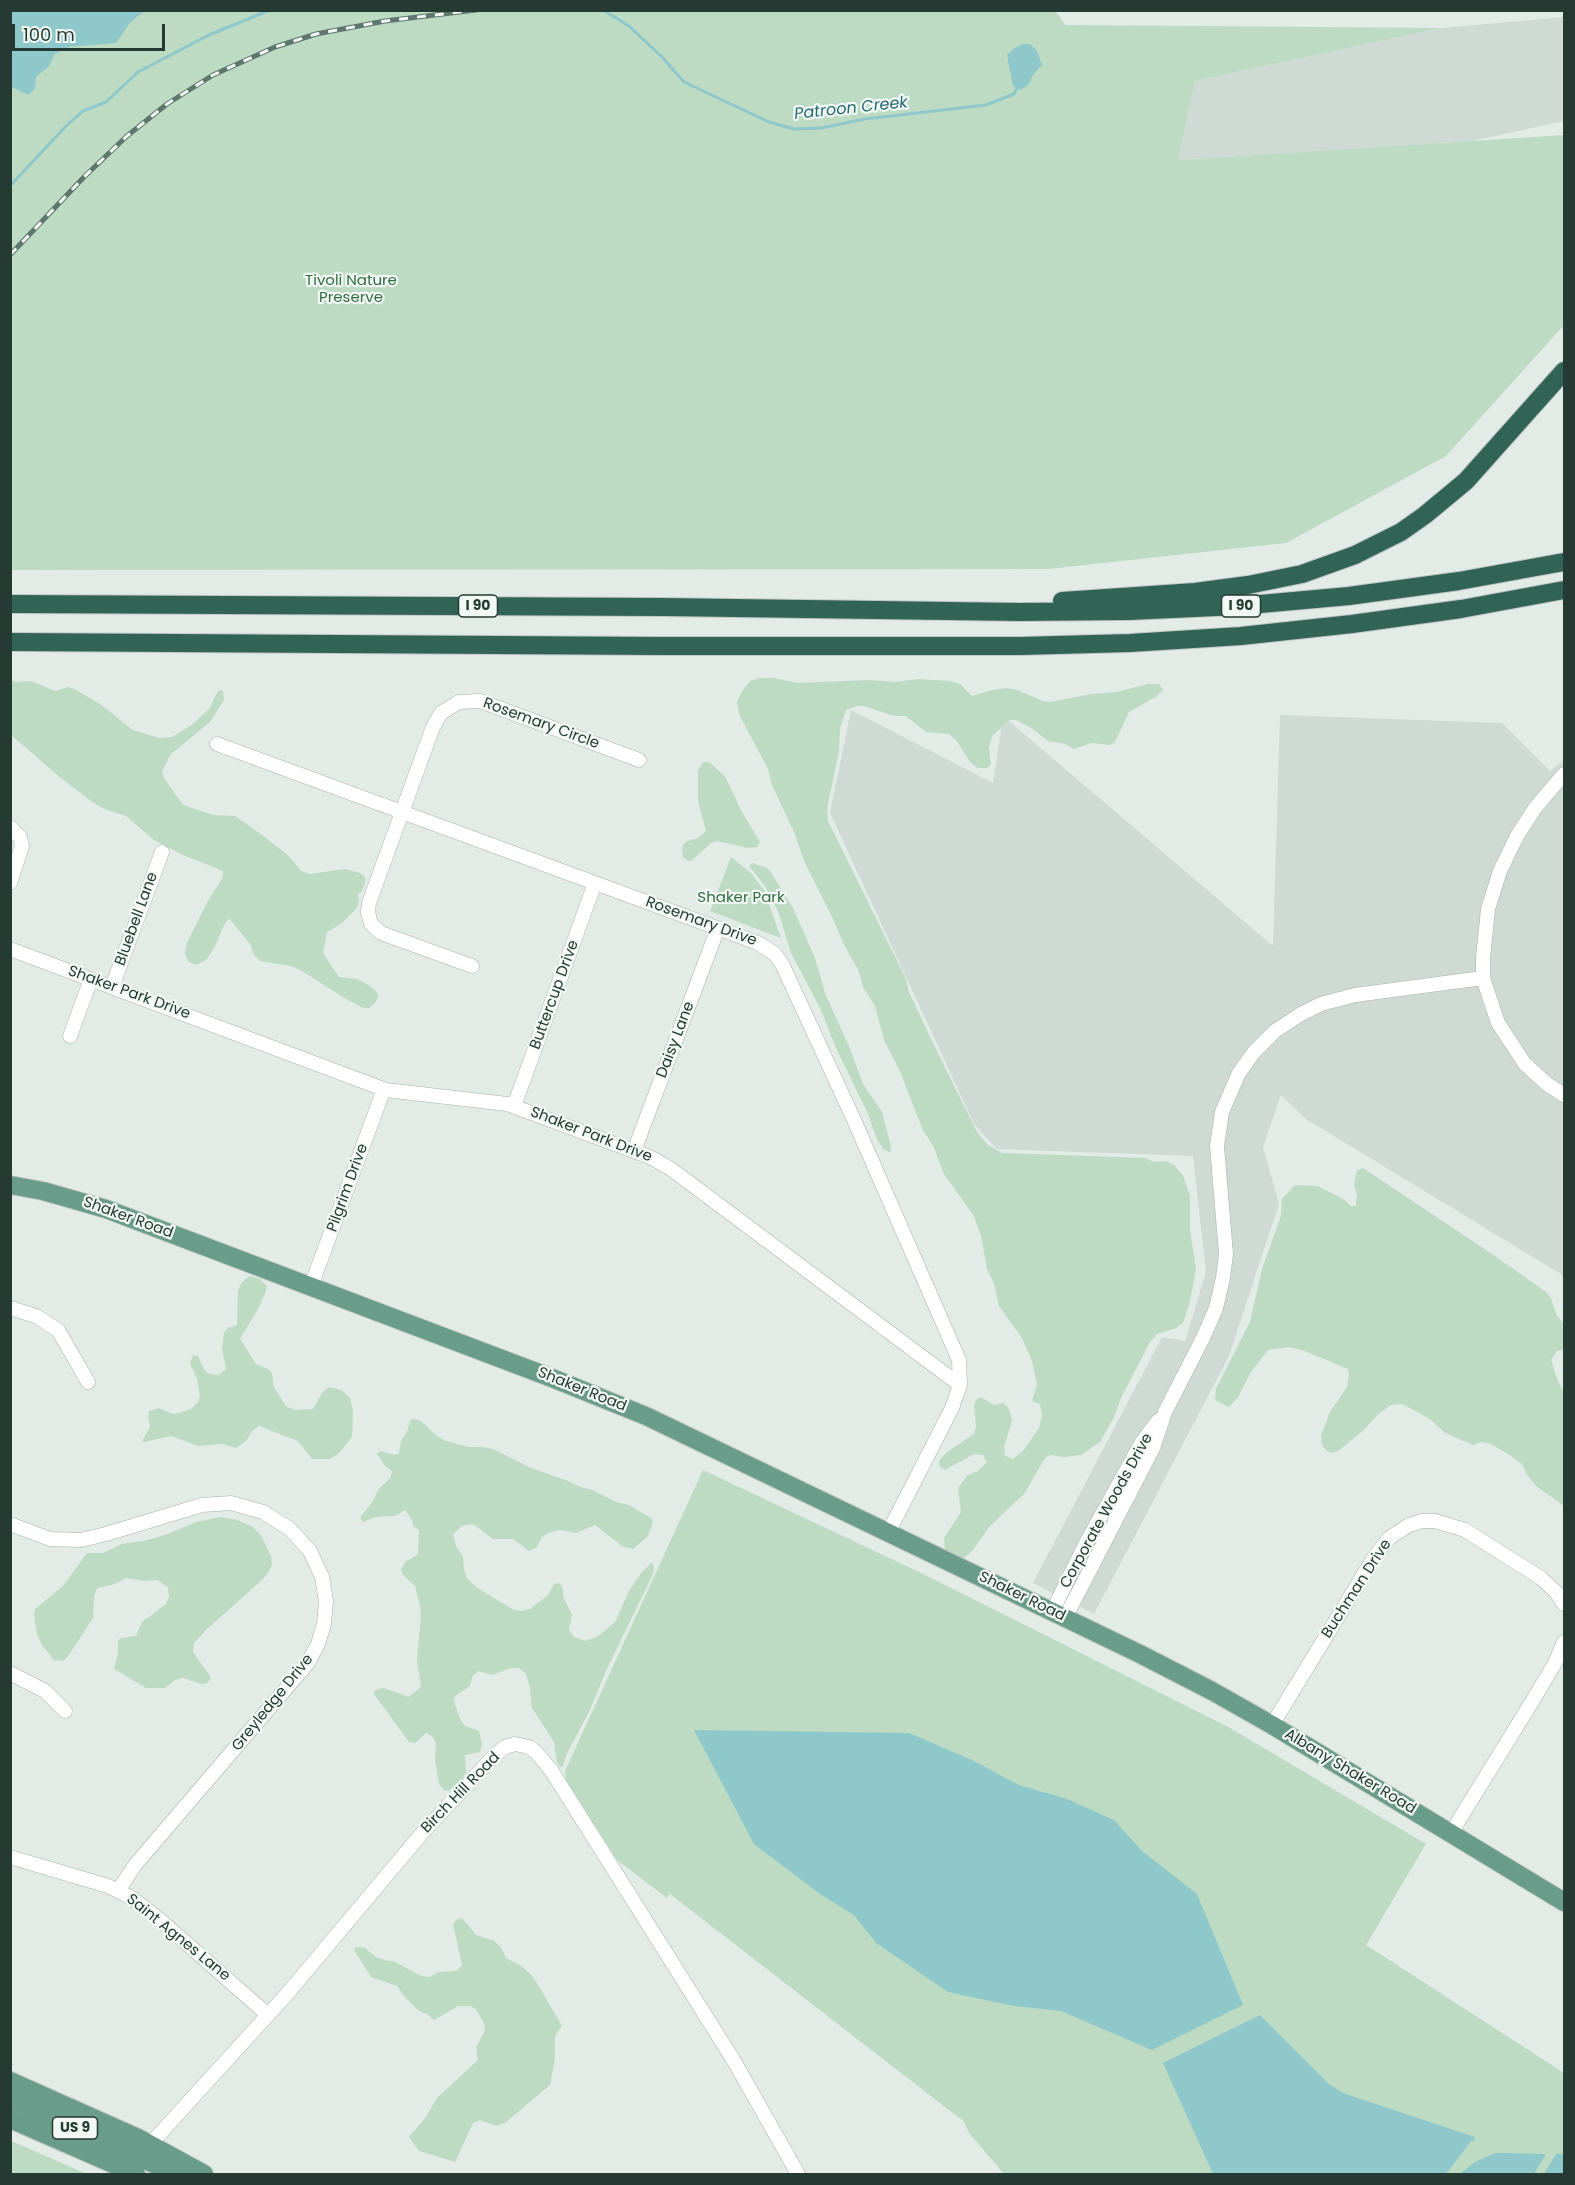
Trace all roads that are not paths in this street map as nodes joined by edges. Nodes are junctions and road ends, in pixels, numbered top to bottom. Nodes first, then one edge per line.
1 (1564, 371) edge
2 (1564, 562) edge
3 (1564, 590) edge
4 (10, 604) edge
5 (914, 610) junction
6 (10, 642) edge
7 (217, 744) dead end
8 (639, 760) dead end
9 (1564, 774) edge
10 (404, 811) junction
11 (10, 827) edge
12 (162, 852) dead end
13 (10, 883) edge
14 (595, 883) junction
15 (718, 928) junction
16 (10, 949) edge
17 (472, 966) dead end
18 (1484, 978) junction
19 (91, 980) junction
20 (112, 987) junction
21 (70, 1036) dead end
22 (384, 1089) junction
23 (1564, 1095) edge
24 (514, 1106) junction
25 (634, 1151) junction
26 (10, 1185) edge
27 (311, 1287) junction
28 (10, 1308) edge
29 (88, 1382) dead end
30 (960, 1385) junction
31 (10, 1524) edge
32 (888, 1533) junction
33 (1564, 1604) edge
34 (1058, 1615) junction
35 (1564, 1642) edge
36 (1132, 1650) joint
37 (10, 1673) edge
38 (65, 1711) dead end
39 (1272, 1725) junction
40 (1451, 1833) junction
41 (10, 1857) edge
42 (118, 1891) junction
43 (1564, 1902) edge
44 (268, 2015) junction
45 (10, 2081) edge
46 (10, 2099) edge
47 (10, 2119) edge
48 (142, 2159) edge
49 (176, 2175) edge
50 (204, 2175) edge
51 (798, 2175) edge

1 - 5 highway
2 - 5 highway, I 90
3 - 6 highway, I 90
4 - 5 highway, I 90
7 - 10 street, Rosemary Drive
8 - 10 street, Rosemary Circle
9 - 18 street
10 - 14 street, Rosemary Drive
10 - 17 street, Rosemary Circle
11 - 13 street
12 - 20 street, Bluebell Lane
14 - 15 street, Rosemary Drive
14 - 24 street, Buttercup Drive
15 - 25 street, Daisy Lane
15 - 30 street, Rosemary Drive
16 - 19 street, Shaker Park Drive
18 - 23 street
18 - 34 street, Corporate Woods Drive
19 - 20 street, Shaker Park Drive
19 - 21 street
20 - 22 street, Shaker Park Drive
22 - 24 street, Shaker Park Drive
22 - 27 street, Pilgrim Drive
24 - 25 street, Shaker Park Drive
25 - 30 street, Shaker Park Drive
26 - 27 main road, Shaker Road
27 - 32 main road, Shaker Road
28 - 29 street
30 - 32 street
31 - 42 street, Greyledge Drive
32 - 34 main road, Shaker Road
33 - 39 street, Buchman Drive
34 - 36 main road, Shaker Road
35 - 40 street
36 - 39 main road, Albany Shaker Road
37 - 38 street
39 - 40 main road, Albany Shaker Road
40 - 43 main road, Albany Shaker Road
41 - 42 street, Saint Agnes Lane
42 - 44 street, Saint Agnes Lane
44 - 48 street, Birch Hill Road
44 - 51 street, Birch Hill Road
45 - 48 main road
46 - 48 main road, US 9
47 - 48 main road, US 9
48 - 49 main road, US 9
48 - 50 main road

